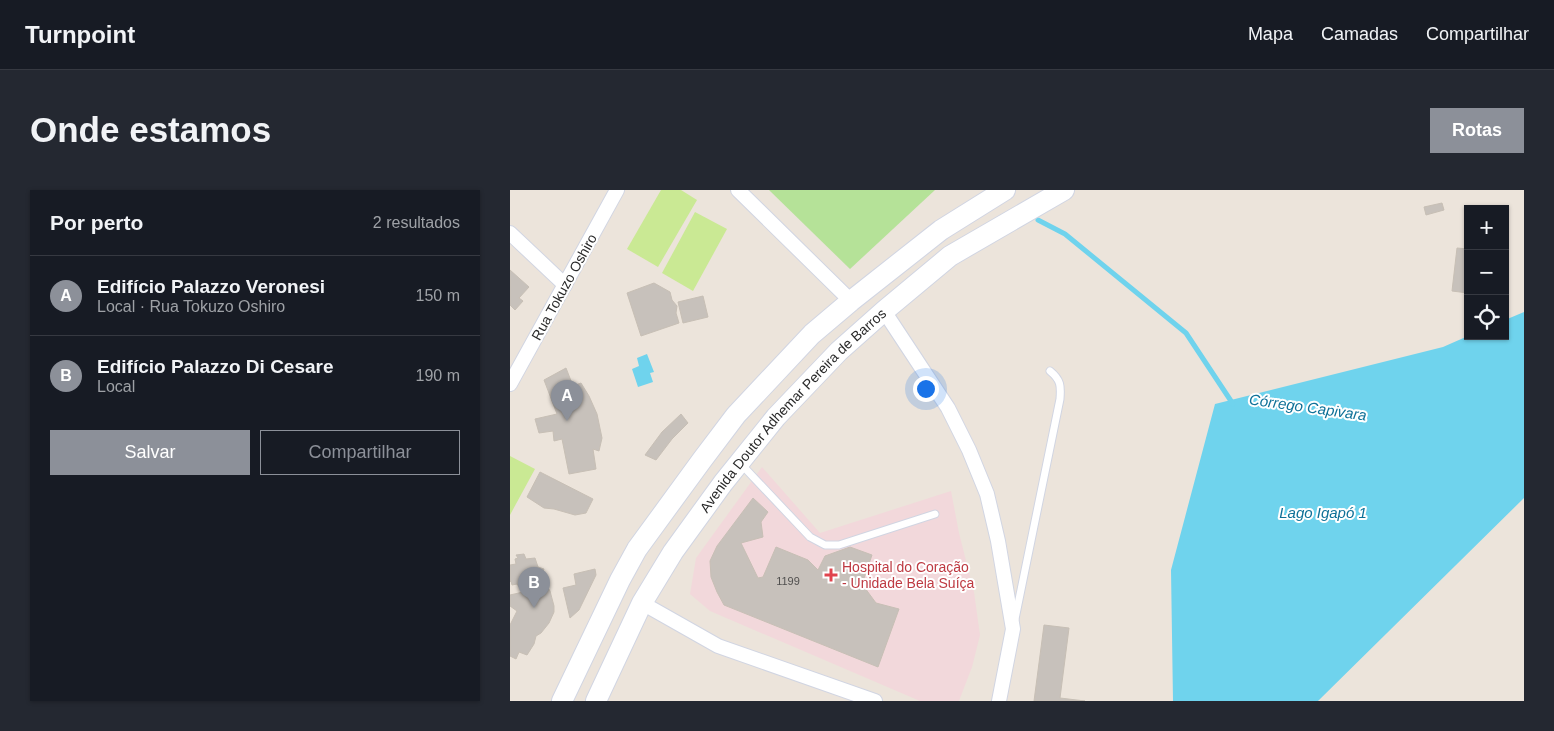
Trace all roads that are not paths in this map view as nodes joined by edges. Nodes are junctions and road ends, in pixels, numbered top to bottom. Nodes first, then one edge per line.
1 (617, 190) edge
2 (738, 190) edge
3 (1005, 190) edge
4 (1064, 190) edge
5 (510, 233) edge
6 (564, 286) junction
7 (851, 301) junction
8 (884, 311) junction
9 (1050, 372) dead end
10 (510, 384) edge
11 (739, 462) junction
12 (935, 514) dead end
13 (642, 603) junction
14 (1013, 629) junction
15 (562, 701) edge
16 (596, 701) edge
17 (875, 701) edge
18 (999, 701) edge

1 - 6 street, Rua Tokuzo Oshiro
2 - 7 street
3 - 7 street
4 - 8 street, Avenida Doutor Adhemar Pereira de Barros
5 - 6 street
6 - 10 street, Rua Tokuzo Oshiro
7 - 15 street
8 - 11 street, Avenida Doutor Adhemar Pereira de Barros
8 - 14 street
9 - 14 lane
11 - 12 lane
11 - 13 street, Avenida Doutor Adhemar Pereira de Barros
13 - 16 street, Avenida Doutor Adhemar Pereira de Barros
13 - 17 street
14 - 18 street

